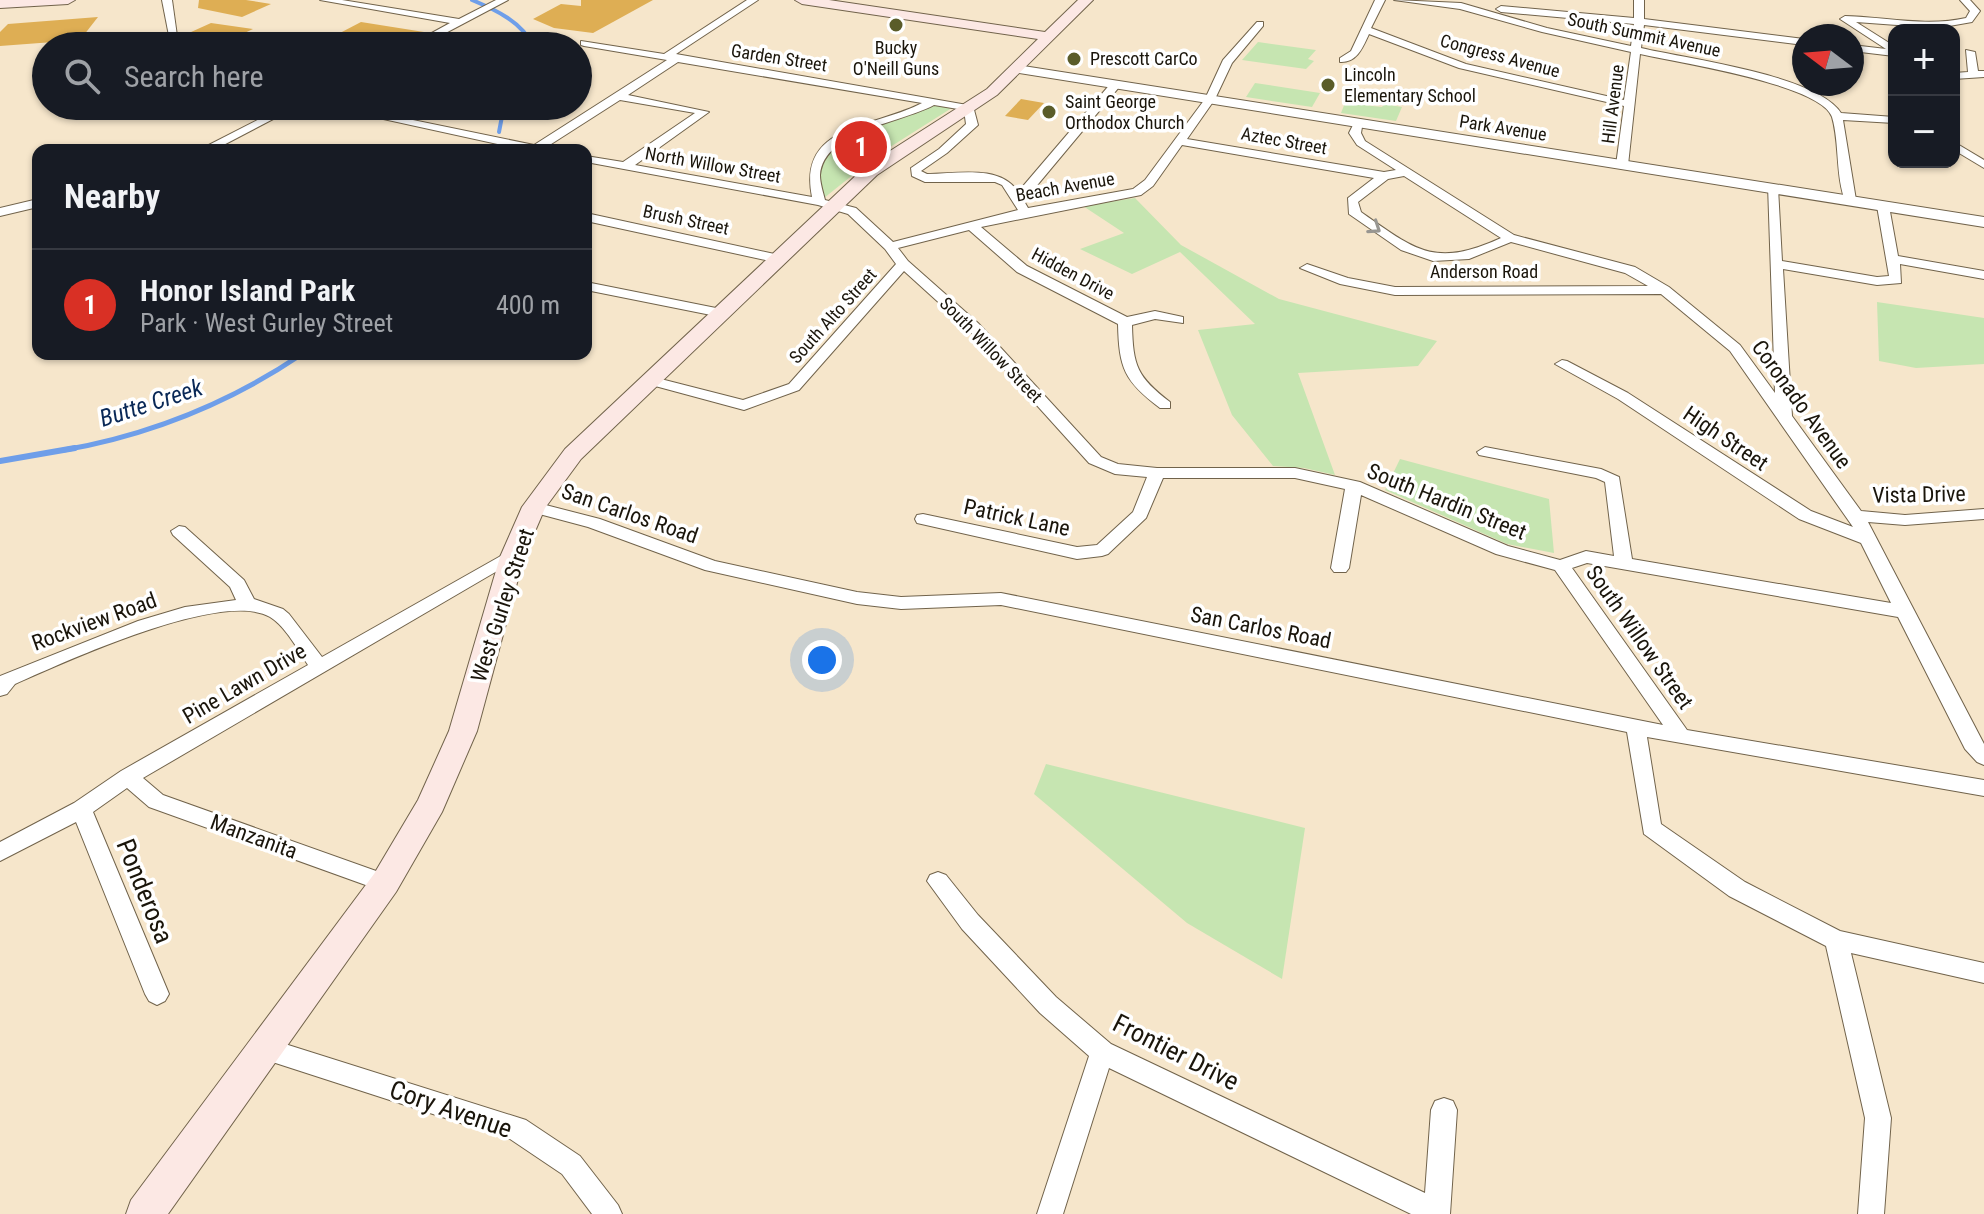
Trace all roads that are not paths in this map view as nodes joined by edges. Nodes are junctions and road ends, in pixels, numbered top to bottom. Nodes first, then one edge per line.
1 (68, 0) edge
2 (167, 0) edge
3 (325, 0) edge
4 (503, 0) edge
5 (753, 0) edge
6 (802, 0) edge
7 (1086, 0) edge
8 (1380, 0) edge
9 (1399, 0) edge
10 (1639, 0) edge
11 (1965, 0) edge
12 (1461, 3) edge
13 (0, 4) edge
14 (460, 22) junction
15 (1639, 23) junction
16 (1260, 24) dead end
17 (1919, 24) edge
18 (1956, 24) edge
19 (1367, 30) junction
20 (173, 32) edge
21 (440, 32) edge
22 (1050, 37) junction
23 (1792, 41) edge
24 (592, 44) edge
25 (1888, 48) edge
26 (1864, 49) edge
27 (1636, 51) junction
28 (1888, 51) edge
29 (1970, 52) dead end
30 (676, 59) junction
31 (1344, 60) dead end
32 (1017, 69) junction
33 (1978, 74) edge
34 (1116, 84) junction
35 (618, 96) junction
36 (1210, 99) junction
37 (932, 102) junction
38 (1628, 104) junction
39 (969, 108) junction
40 (1834, 110) junction
41 (592, 113) edge
42 (1888, 119) edge
43 (265, 120) edge
44 (395, 120) edge
45 (582, 120) edge
46 (1359, 123) junction
47 (1178, 141) junction
48 (217, 144) edge
49 (509, 144) edge
50 (546, 144) edge
51 (1960, 149) edge
52 (592, 160) edge
53 (1622, 165) junction
54 (1984, 165) edge
55 (624, 167) junction
56 (1404, 172) junction
57 (1384, 176) junction
58 (1772, 188) junction
59 (1018, 200) junction
60 (1850, 200) junction
61 (32, 204) edge
62 (827, 204) junction
63 (1883, 206) junction
64 (0, 212) edge
65 (1025, 212) junction
66 (592, 218) edge
67 (1984, 222) edge
68 (970, 224) junction
69 (1510, 238) junction
70 (890, 246) junction
71 (779, 259) junction
72 (1892, 259) junction
73 (903, 264) junction
74 (1775, 264) junction
75 (1307, 268) dead end
76 (1984, 275) edge
77 (592, 287) edge
78 (1664, 290) junction
79 (721, 313) junction
80 (1178, 320) dead end
81 (1125, 322) junction
82 (1562, 364) dead end
83 (649, 380) junction
84 (1165, 405) dead end
85 (1784, 416) junction
86 (1485, 452) dead end
87 (1157, 473) junction
88 (1354, 486) junction
89 (534, 507) junction
90 (1984, 514) edge
91 (1856, 516) junction
92 (923, 519) dead end
93 (179, 531) dead end
94 (1870, 540) junction
95 (512, 557) junction
96 (1624, 565) junction
97 (1561, 566) junction
98 (1340, 568) dead end
99 (246, 602) junction
100 (1907, 612) junction
101 (319, 667) junction
102 (3, 680) edge
103 (1636, 727) junction
104 (1681, 736) junction
105 (1984, 757) edge
106 (128, 777) junction
107 (1984, 788) edge
108 (81, 809) junction
109 (0, 852) edge
110 (938, 881) dead end
111 (385, 883) junction
112 (1836, 940) junction
113 (1984, 973) edge
114 (157, 994) dead end
115 (266, 1049) junction
116 (1102, 1052) junction
117 (1444, 1110) dead end
118 (1436, 1213) edge
119 (145, 1214) edge
120 (609, 1214) edge
121 (1050, 1214) edge
122 (1871, 1214) edge

1 - 13 main road
2 - 20 street
3 - 14 street
4 - 14 street
5 - 30 street
6 - 22 main road
7 - 22 main road, West Gurley Street
8 - 19 street
9 - 12 street, South Summit Avenue
10 - 15 street, Hill Avenue
11 - 18 street
12 - 15 street
12 - 27 street, South Summit Avenue
14 - 21 street
15 - 23 street
15 - 27 street, Hill Avenue
16 - 36 street, Beach Avenue
17 - 25 street
19 - 31 street
19 - 38 street, Congress Avenue
22 - 32 main road, West Gurley Street
24 - 30 street, Garden Street
26 - 28 street
27 - 38 street, Hill Avenue
27 - 40 street, South Summit Avenue
29 - 33 street
30 - 35 street
30 - 37 street, Garden Street
32 - 34 street, Park Avenue
32 - 39 main road, West Gurley Street
34 - 36 street, Park Avenue
34 - 59 street
35 - 41 street
35 - 55 street
36 - 46 street, Park Avenue
36 - 47 street, Beach Avenue
37 - 39 street, Garden Street
37 - 62 street
38 - 53 street, Hill Avenue
39 - 59 street
39 - 62 main road, West Gurley Street
40 - 42 street
40 - 60 street
43 - 48 street
44 - 49 street
45 - 50 street
46 - 53 street, Park Avenue
46 - 56 street, Coronado Avenue
47 - 57 street, Aztec Street
47 - 65 street, Beach Avenue
51 - 54 street
52 - 55 street, North Willow Street
53 - 58 street, Park Avenue
55 - 62 street, North Willow Street
56 - 57 street
56 - 69 street, Coronado Avenue
57 -> 69 street
58 - 60 street, Park Avenue
58 - 74 street
59 - 65 street
60 - 63 street, Park Avenue
61 - 64 street
62 - 70 street, South Willow Street
62 - 71 main road, West Gurley Street
63 - 67 street, Park Avenue
63 - 72 street
65 - 68 street, Beach Avenue
66 - 71 street, Brush Street
68 - 70 street, Beach Avenue
68 - 81 street, Hidden Drive
69 - 78 street, Coronado Avenue
70 - 73 street, South Willow Street
71 - 79 main road, West Gurley Street
72 - 74 street
72 - 76 street
73 - 83 street, South Alto Street
73 - 87 street, South Willow Street
74 - 85 street
75 - 78 street, Anderson Road
77 - 79 street
78 - 85 street, Coronado Avenue
79 - 83 main road, West Gurley Street
80 - 81 street, Hidden Drive
81 - 84 street, Hidden Drive
82 - 94 street, High Street
83 - 89 main road, West Gurley Street
85 - 91 street, Coronado Avenue
86 - 96 street
87 - 88 street, South Hardin Street
87 - 92 street, Patrick Lane
88 - 97 street, South Hardin Street
88 - 98 street
89 - 95 main road, West Gurley Street
89 - 103 street, San Carlos Road
90 - 91 street, Vista Drive
91 - 94 street, Coronado Avenue
93 - 99 street
94 - 100 street, Coronado Avenue
95 - 101 street, Pine Lawn Drive
95 - 111 main road, West Gurley Street
96 - 97 street, South Hardin Street
96 - 100 street, South Hardin Street
97 - 104 street, South Willow Street
99 - 101 street
99 - 102 street, Rockview Road
100 - 105 street, Coronado Avenue
101 - 106 street, Pine Lawn Drive
103 - 104 street, San Carlos Road
103 - 112 street
104 - 107 street, San Carlos Road
106 - 108 street, Pine Lawn Drive
106 - 111 street, Manzanita
108 - 109 street, Pine Lawn Drive
108 - 114 street, Ponderosa
110 - 116 street, Frontier Drive
111 - 115 main road, West Gurley Street
112 - 113 street
112 - 122 street
115 - 119 main road, West Gurley Street
115 - 120 street, Cory Avenue
116 - 118 street, Frontier Drive
116 - 121 street
117 - 118 street

